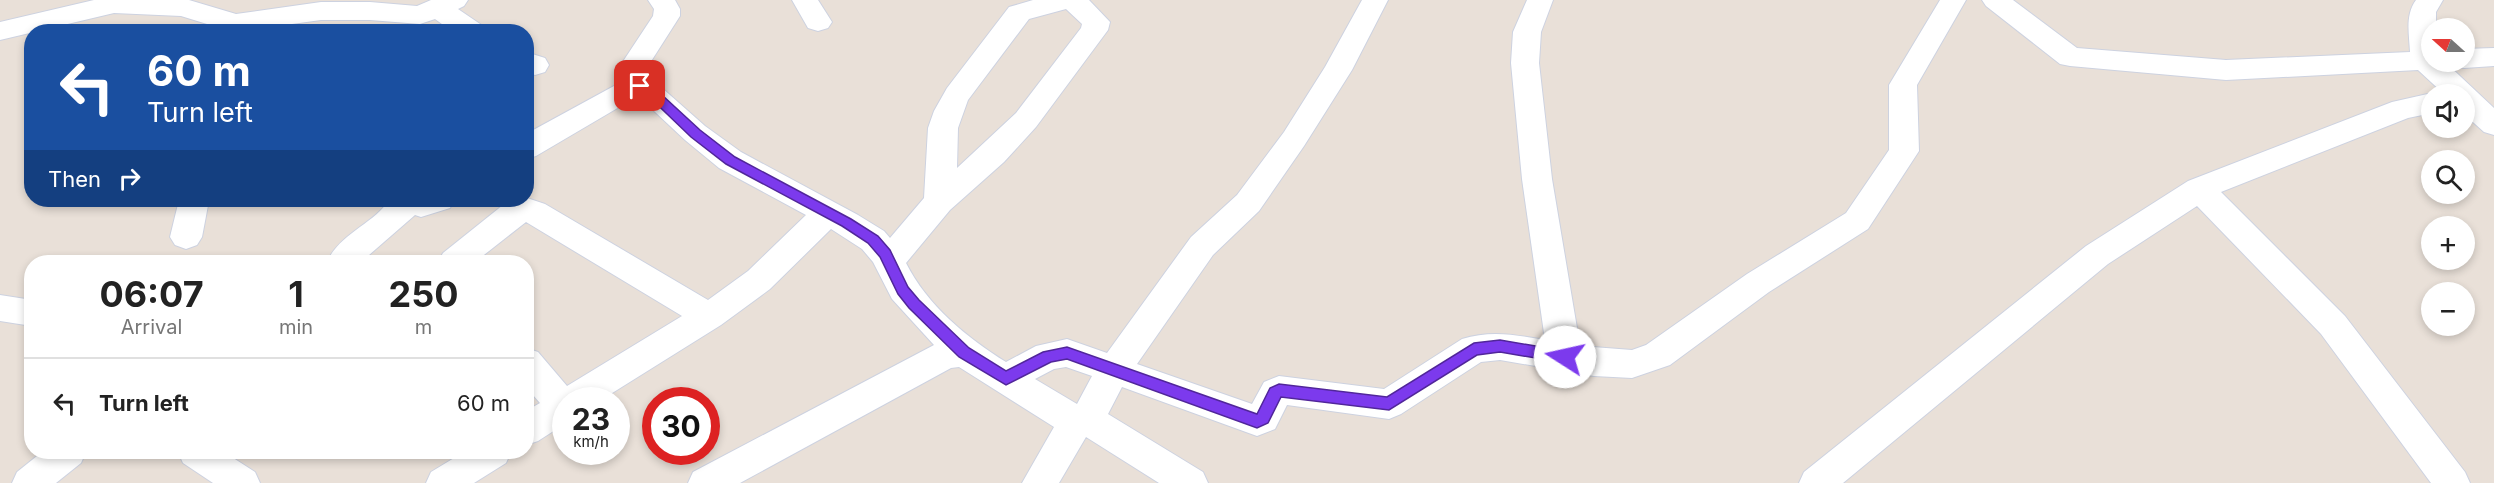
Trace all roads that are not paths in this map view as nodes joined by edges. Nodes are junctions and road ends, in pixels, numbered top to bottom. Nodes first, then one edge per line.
1 (661, 0) edge
2 (1065, 0) edge
3 (1073, 0) edge
4 (1376, 0) edge
5 (1540, 0) edge
6 (1953, 0) edge
7 (1995, 0) edge
8 (2430, 0) edge
9 (160, 3) edge
10 (446, 4) edge
11 (2423, 18) edge
12 (69, 23) edge
13 (285, 23) edge
14 (465, 24) edge
15 (24, 28) edge
16 (0, 31) edge
17 (2494, 57) edge
18 (2475, 58) edge
19 (2421, 60) edge
20 (2440, 72) edge
21 (2451, 84) edge
22 (640, 86) junction
23 (2421, 105) edge
24 (2475, 107) edge
25 (2494, 125) edge
26 (534, 143) edge
27 (2199, 189) junction
28 (939, 202) junction
29 (192, 207) edge
30 (408, 207) edge
31 (828, 213) junction
32 (186, 237) dead end
33 (349, 255) edge
34 (463, 255) edge
35 (889, 261) junction
36 (0, 308) edge
37 (24, 312) edge
38 (709, 316) junction
39 (964, 352) junction
40 (1565, 357) junction
41 (534, 370) edge
42 (1113, 371) junction
43 (1006, 378) junction
44 (594, 387) edge
45 (552, 389) edge
46 (552, 414) edge
47 (1082, 420) junction
48 (534, 425) edge
49 (59, 459) edge
50 (206, 459) edge
51 (480, 459) edge
52 (1820, 482) edge
53 (30, 483) edge
54 (242, 483) edge
55 (444, 483) edge
56 (706, 483) edge
57 (1040, 483) edge
58 (1191, 483) edge
59 (2452, 483) edge

1 - 22 street
2 - 28 street
3 - 28 street
4 - 42 street
5 - 40 street
6 - 40 street
7 - 19 street
8 - 11 street
9 - 12 street
9 - 13 street
10 - 13 street
10 - 14 street
15 - 16 street
17 - 18 street
20 - 21 street
22 - 26 street
22 - 31 street
23 - 27 street
24 - 25 street
27 - 52 street
27 - 59 street
28 - 35 street
29 - 32 street
30 - 33 street
31 - 35 street
31 - 38 street
34 - 38 street
35 - 39 street
36 - 37 street
38 - 44 street
39 - 43 street
39 - 56 street
40 - 42 street
41 - 45 street
42 - 43 street
42 - 47 street
43 - 47 street
46 - 48 street
47 - 57 street
47 - 58 street
49 - 53 street
50 - 54 street
51 - 55 street

